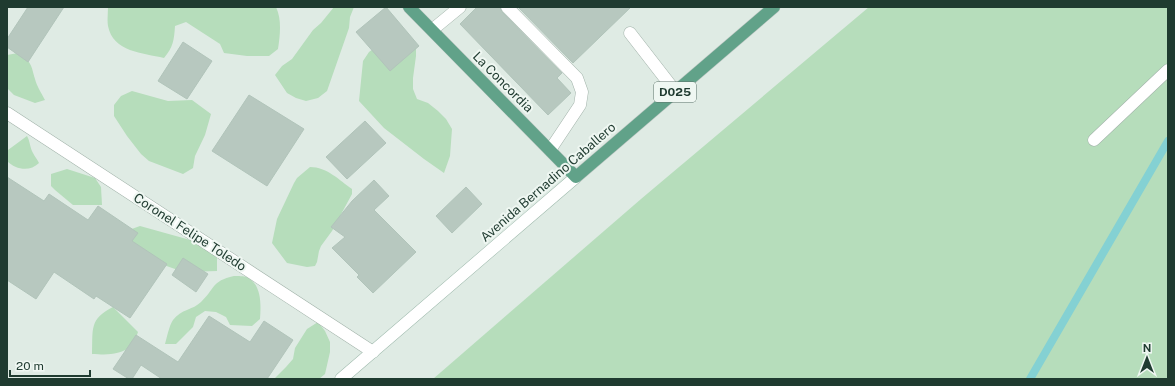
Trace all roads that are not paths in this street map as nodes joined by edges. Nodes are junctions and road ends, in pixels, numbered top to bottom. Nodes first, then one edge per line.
1 (409, 7) edge
2 (460, 7) edge
3 (507, 7) edge
4 (774, 7) edge
5 (432, 30) junction
6 (630, 34) dead end
7 (1168, 70) edge
8 (676, 91) junction
9 (7, 113) edge
10 (1094, 140) dead end
11 (550, 150) junction
12 (576, 177) junction
13 (373, 352) junction
14 (342, 379) edge

1 - 5 main road, La Concordia
2 - 5 street
3 - 11 street
4 - 8 main road, Avenida Bernadino Caballero / D025
5 - 11 main road, La Concordia
6 - 8 street
7 - 10 street
8 - 12 main road, Avenida Bernadino Caballero / D025
9 - 13 street, Coronel Felipe Toledo
11 - 12 main road, La Concordia
12 - 13 street, Avenida Bernadino Caballero
13 - 14 street, Avenida Bernadino Caballero

